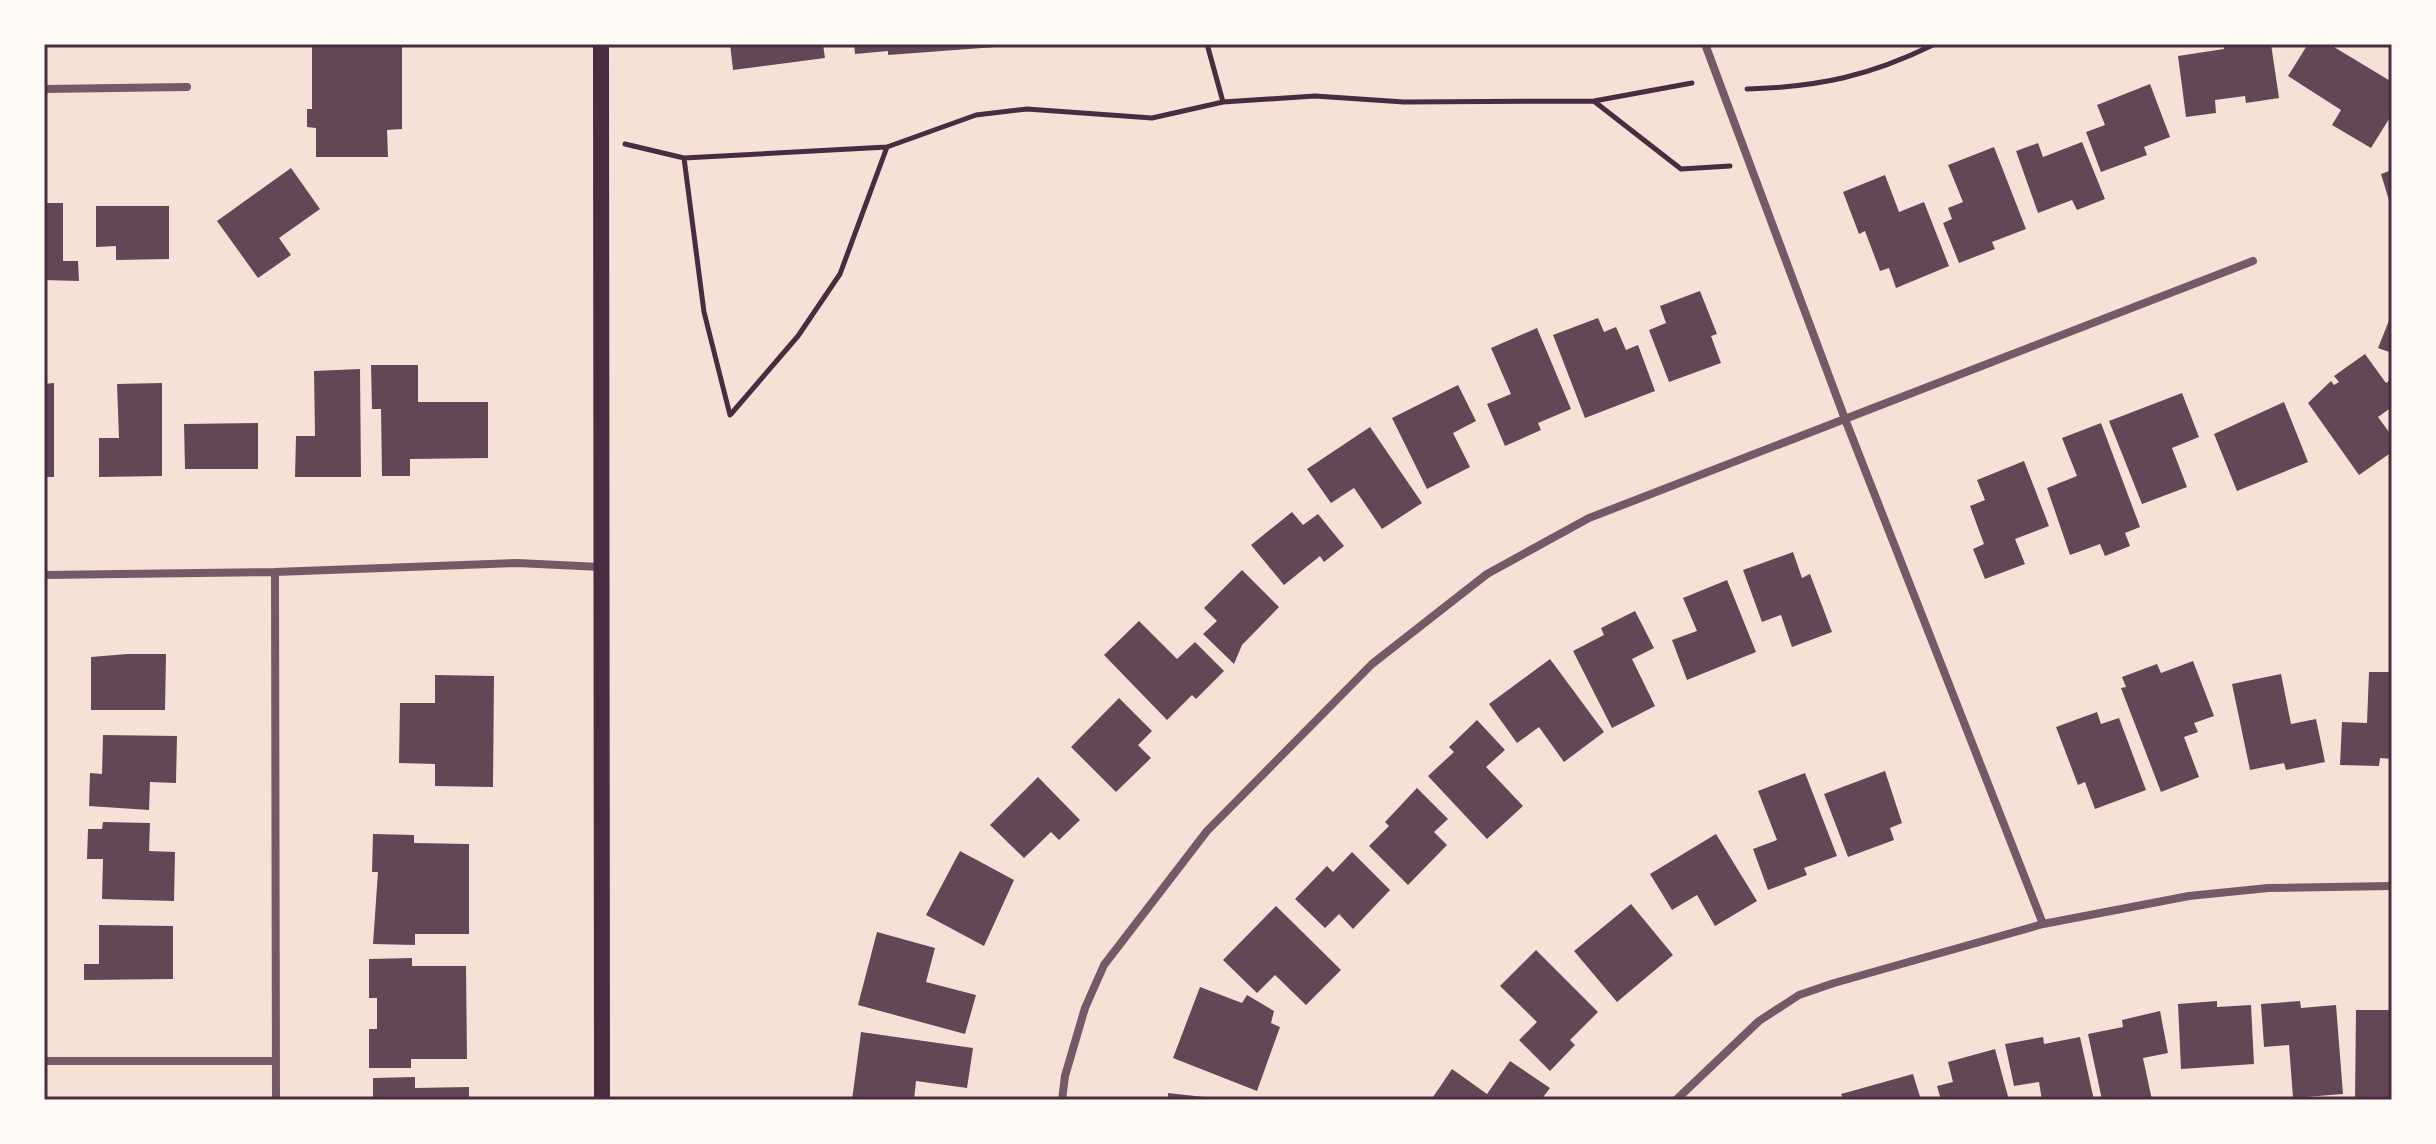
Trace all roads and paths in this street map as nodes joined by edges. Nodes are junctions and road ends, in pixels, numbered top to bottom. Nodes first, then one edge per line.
1 (601, 44) edge
2 (1207, 44) edge
3 (1705, 44) edge
4 (1935, 44) edge
5 (1692, 83) dead end
6 (187, 87) dead end
7 (44, 89) edge
8 (1747, 89) dead end
9 (1594, 101) junction
10 (1223, 102) junction
11 (601, 138) junction
12 (887, 147) junction
13 (684, 158) junction
14 (1749, 165) junction
15 (2253, 261) dead end
16 (1845, 419) junction
17 (601, 567) junction
18 (275, 572) junction
19 (44, 575) edge
20 (2392, 886) edge
21 (2043, 924) junction
22 (44, 1061) edge
23 (276, 1061) junction
24 (276, 1100) edge
25 (602, 1100) edge
26 (1062, 1100) edge
27 (1676, 1100) edge

1 - 11 main road
2 - 10 path
3 - 14 street
4 - 8 path
5 - 9 path
6 - 7 street
9 - 10 path
9 - 14 path
10 - 12 path
11 - 13 path
11 - 17 main road
12 - 13 path
12 - 13 path
14 - 16 street
15 - 16 street
16 - 21 street
16 - 26 street
17 - 18 street
17 - 25 main road
18 - 19 street
18 - 23 street
20 - 21 street
21 - 27 street
22 - 23 street
23 - 24 street

